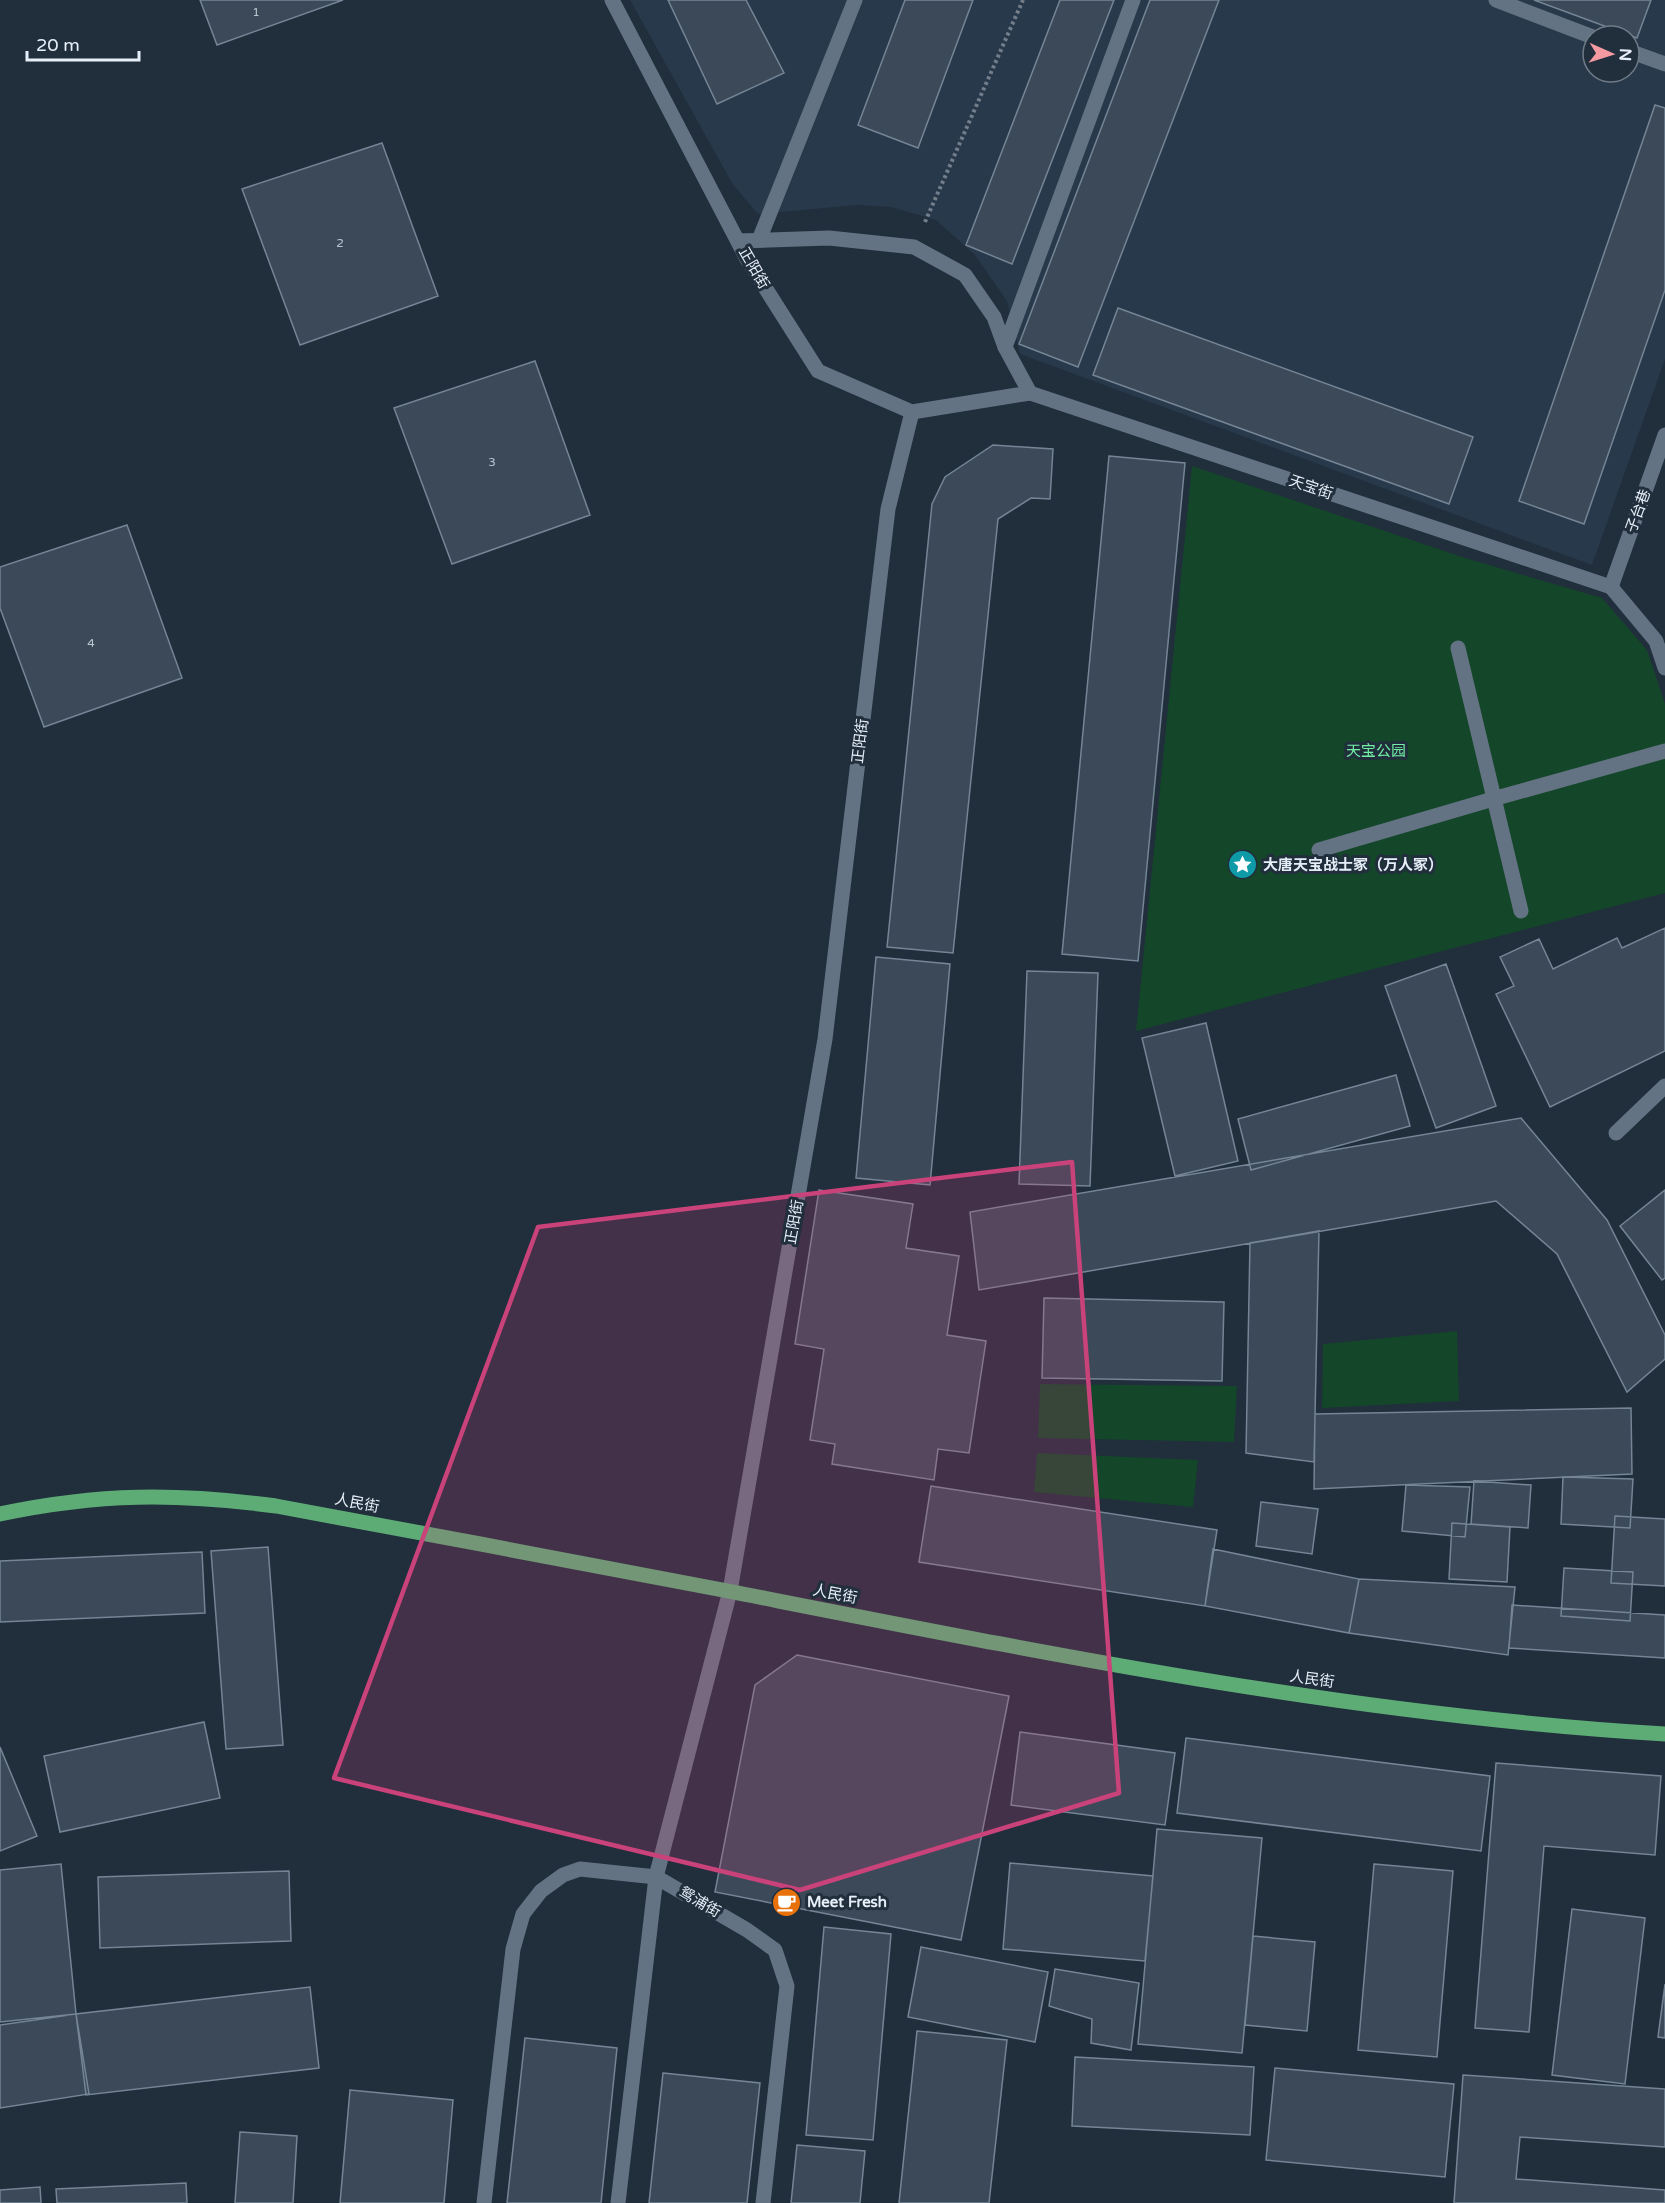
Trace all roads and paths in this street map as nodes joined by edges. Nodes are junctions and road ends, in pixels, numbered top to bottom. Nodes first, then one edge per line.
1 (612, 0) edge
2 (855, 0) edge
3 (1023, 0) edge
4 (1133, 0) edge
5 (1497, 0) edge
6 (1581, 32) edge
7 (1641, 55) edge
8 (1665, 64) edge
9 (759, 240) junction
10 (738, 241) junction
11 (914, 247) junction
12 (1005, 347) junction
13 (1030, 393) junction
14 (912, 412) junction
15 (1665, 435) edge
16 (1611, 587) junction
17 (1458, 648) dead end
18 (1665, 668) edge
19 (1665, 752) edge
20 (1493, 799) junction
21 (1319, 850) dead end
22 (1521, 911) dead end
23 (1665, 1086) edge
24 (1616, 1133) dead end
25 (5, 1512) edge
26 (730, 1591) junction
27 (1665, 1734) edge
28 (656, 1877) junction
29 (484, 2203) edge
30 (618, 2203) edge
31 (763, 2203) edge

1 - 10 street, 正阳街
2 - 9 street
3 - 11 path
4 - 12 street
5 - 6 street
7 - 8 street
9 - 10 street
9 - 11 street
10 - 14 street, 正阳街
11 - 12 street
12 - 13 street
13 - 14 street, 天宝街
13 - 16 street, 天宝街
14 - 26 street, 正阳街
15 - 16 street, 子台巷
16 - 18 street
17 - 20 street
19 - 20 street
20 - 21 street
20 - 22 street
23 - 24 street
25 - 26 main road, 人民街
26 - 27 main road, 人民街
26 - 28 street
28 - 29 street
28 - 30 street
28 - 31 street, 鸳浦街

